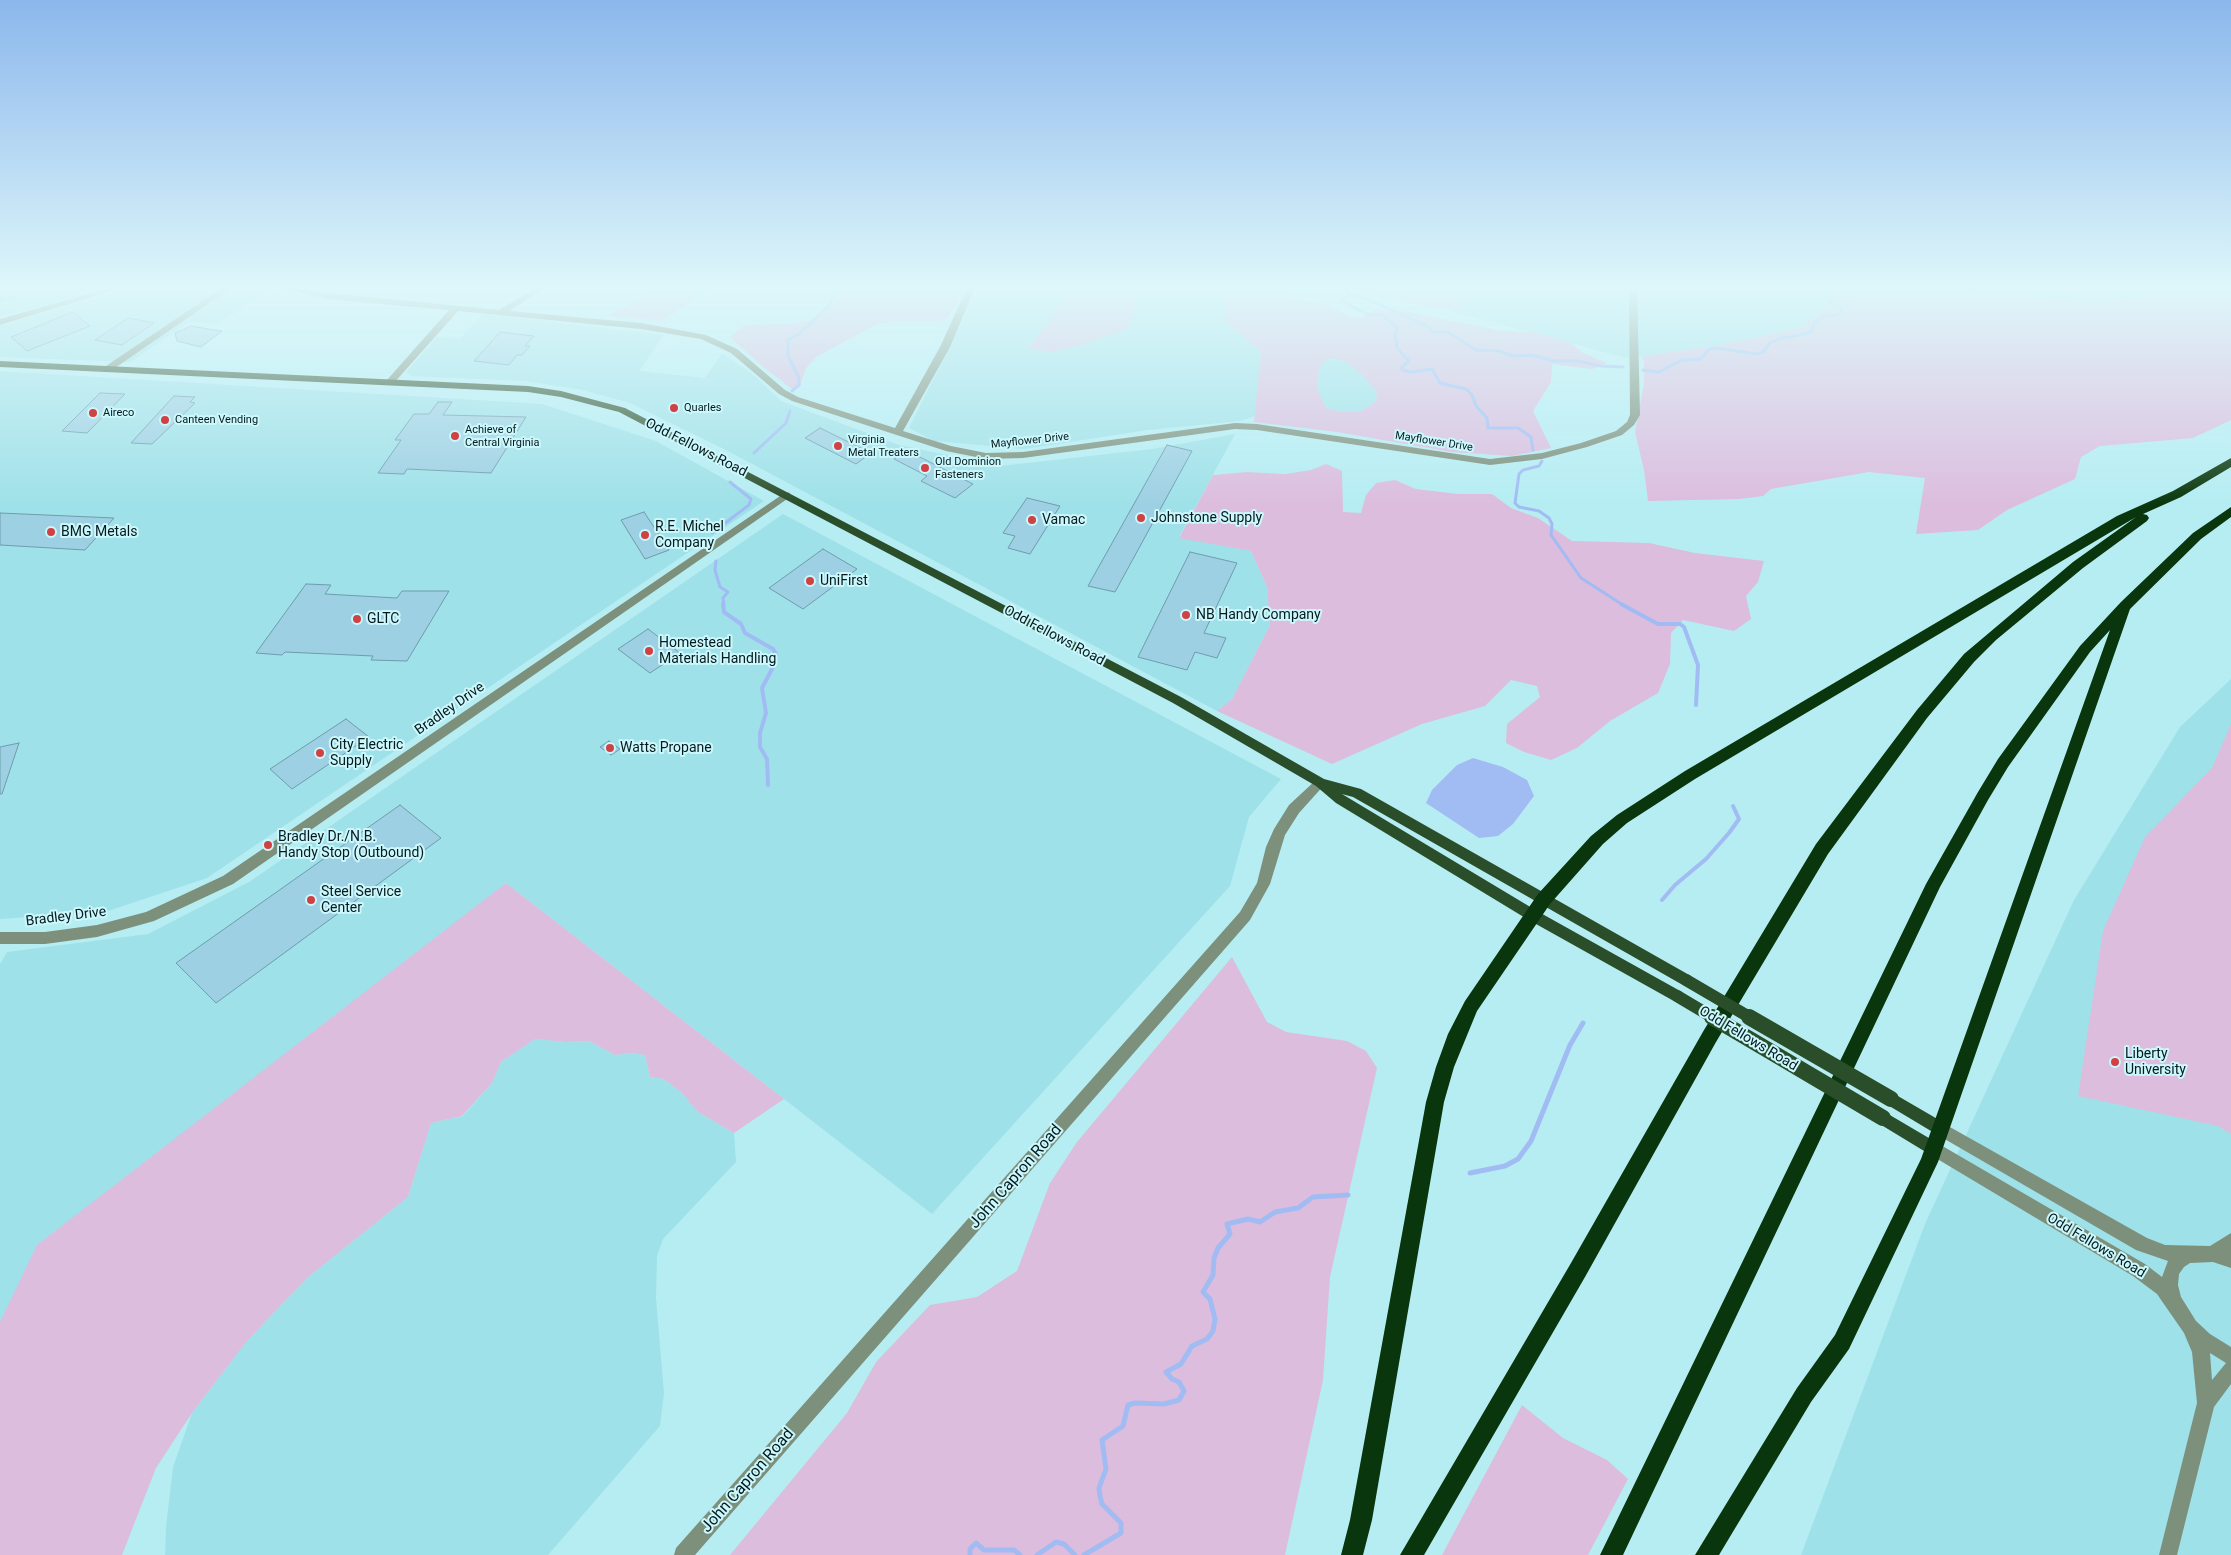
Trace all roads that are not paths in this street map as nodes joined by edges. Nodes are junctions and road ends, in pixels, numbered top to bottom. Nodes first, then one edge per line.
1 (120, 361) edge
2 (409, 361) edge
3 (745, 361) edge
4 (937, 361) edge
5 (1634, 361) edge
6 (0, 364) edge
7 (109, 368) junction
8 (390, 382) junction
9 (898, 432) junction
10 (2231, 462) edge
11 (2177, 494) junction
12 (786, 495) junction
13 (2231, 511) edge
14 (2126, 605) junction
15 (1320, 783) junction
16 (1544, 899) junction
17 (1532, 915) junction
18 (0, 938) edge
19 (1942, 1129) junction
20 (1934, 1150) junction
21 (2231, 1241) edge
22 (2213, 1254) junction
23 (2188, 1255) junction
24 (2231, 1260) edge
25 (2174, 1300) junction
26 (2190, 1327) junction
27 (2231, 1357) edge
28 (2231, 1370) edge
29 (2206, 1403) junction
30 (683, 1555) edge
31 (1352, 1555) edge
32 (1411, 1555) edge
33 (1612, 1555) edge
34 (1706, 1555) edge
35 (2168, 1555) edge

1 - 7 street
2 - 8 street
3 - 9 street, Mayflower Drive
4 - 9 street
5 - 9 street, Mayflower Drive
6 - 7 main road, Odd Fellows Road
7 - 8 main road, Odd Fellows Road
8 - 12 main road, Odd Fellows Road
10 - 11 highway
11 - 16 highway
11 - 32 highway
12 - 15 main road, Odd Fellows Road
12 - 18 street, Bradley Drive
13 - 14 highway
14 - 19 highway
14 - 33 highway
15 - 16 main road, Odd Fellows Road
15 - 17 main road, Odd Fellows Road
15 - 30 street, John Capron Road
16 - 17 highway
16 - 19 main road, Odd Fellows Road, bridge
17 - 20 main road, Odd Fellows Road, bridge
17 - 31 highway
19 - 20 highway
19 - 23 street, Odd Fellows Road
20 - 25 street, Odd Fellows Road
20 - 34 highway
21 - 22 street
22 - 23 street, Odd Fellows Road
22 - 24 street
23 - 25 street
25 - 26 street
26 - 27 street
26 - 29 street
28 - 29 street
29 - 35 street

